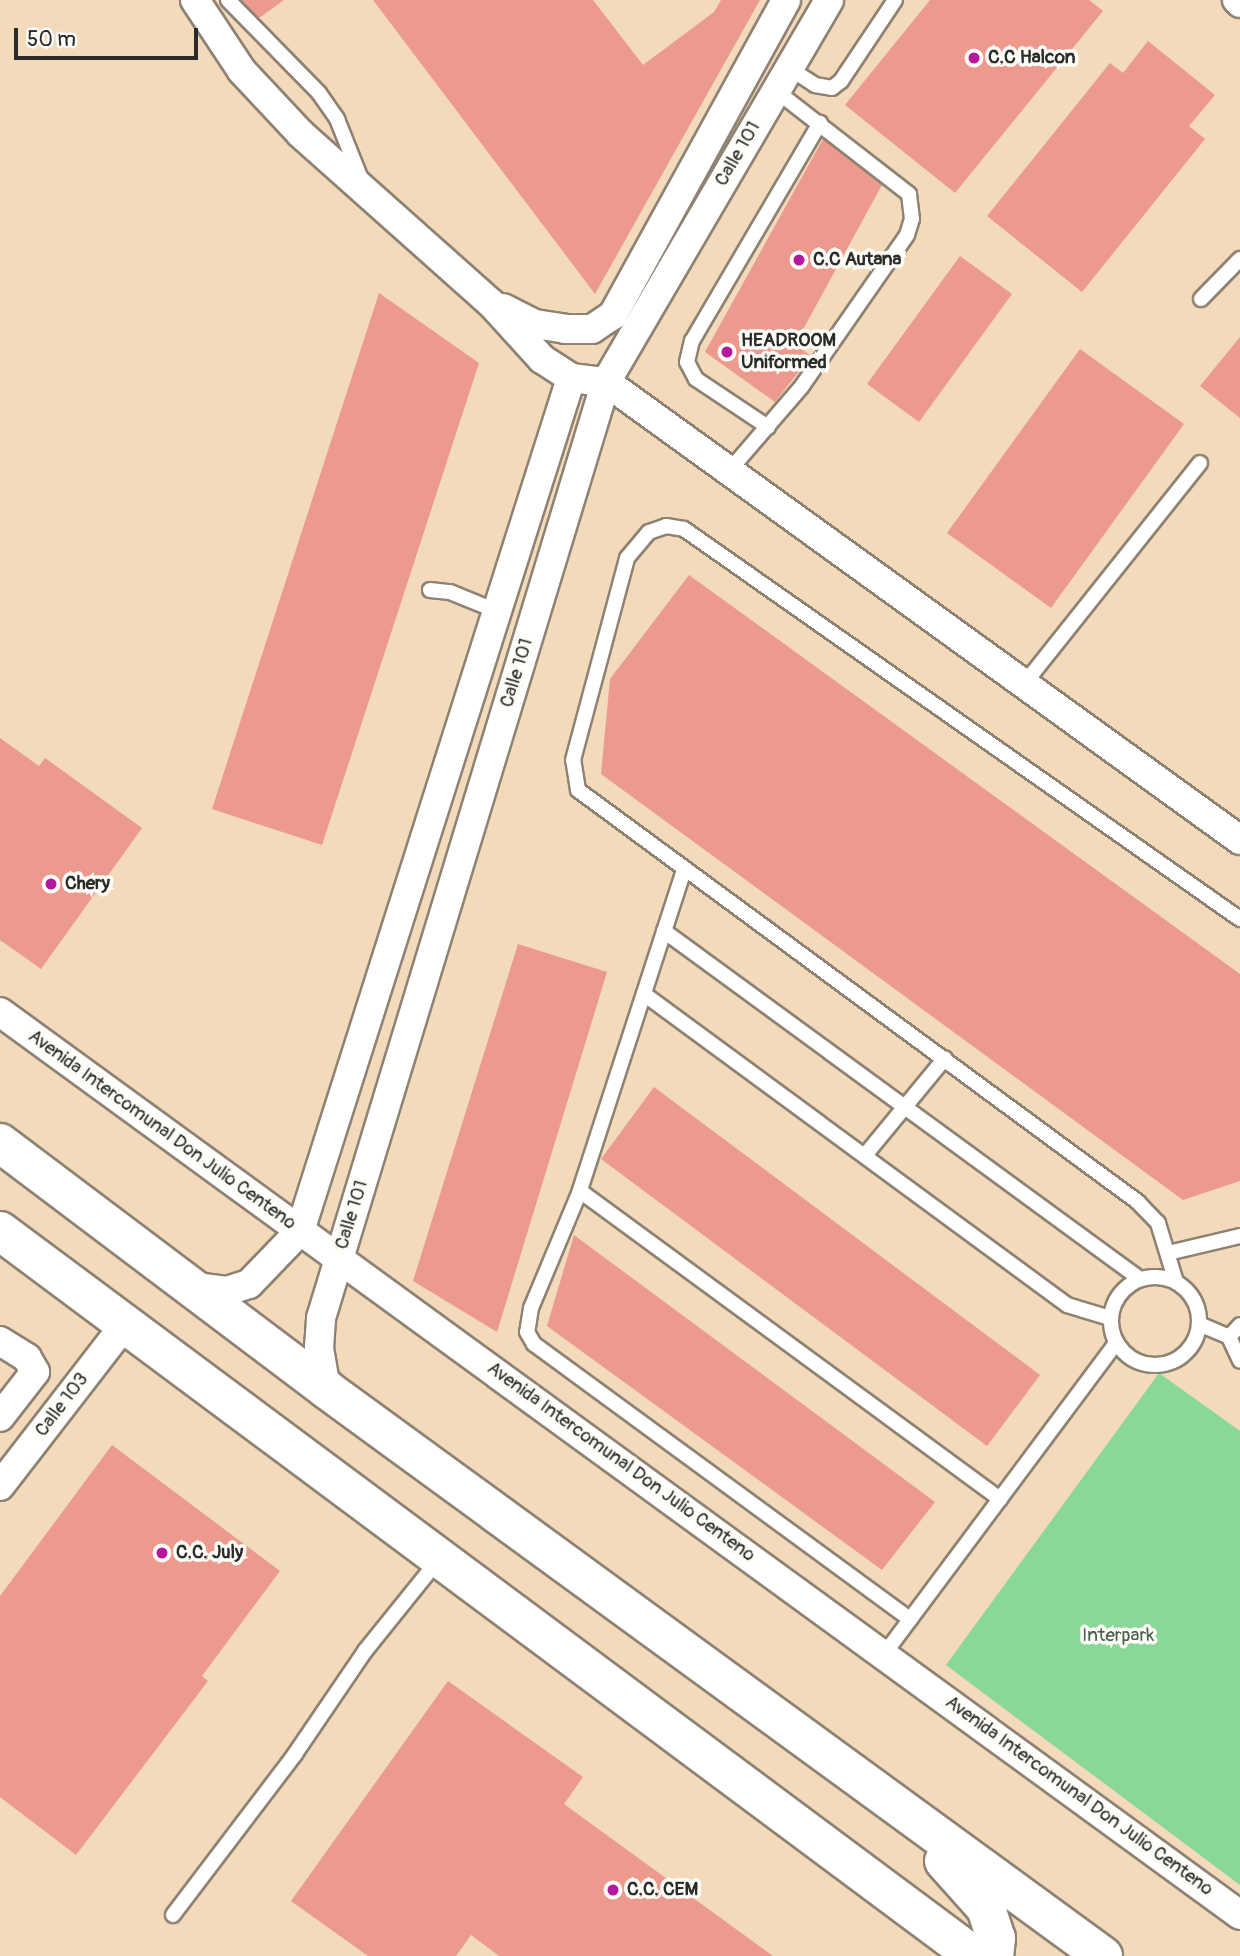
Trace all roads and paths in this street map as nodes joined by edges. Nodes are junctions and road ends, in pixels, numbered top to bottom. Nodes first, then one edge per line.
1 (195, 0) edge
2 (228, 0) edge
3 (786, 0) edge
4 (829, 0) edge
5 (895, 0) edge
6 (782, 79) junction
7 (820, 123) junction
8 (366, 191) junction
9 (1240, 258) edge
10 (1201, 299) dead end
11 (491, 303) junction
12 (571, 378) junction
13 (606, 382) junction
14 (768, 427) junction
15 (1200, 463) dead end
16 (729, 471) junction
17 (430, 590) dead end
18 (494, 610) junction
19 (1025, 683) junction
20 (1240, 840) edge
21 (684, 870) junction
22 (1240, 919) edge
23 (664, 931) junction
24 (644, 994) junction
25 (0, 1012) edge
26 (945, 1058) junction
27 (905, 1107) junction
28 (0, 1143) edge
29 (866, 1154) junction
30 (580, 1191) junction
31 (0, 1231) edge
32 (300, 1231) junction
33 (1240, 1236) edge
34 (1168, 1253) junction
35 (339, 1258) junction
36 (1140, 1279) junction
37 (1176, 1282) junction
38 (195, 1287) junction
39 (1110, 1318) junction
40 (125, 1324) junction
41 (1199, 1324) junction
42 (1240, 1325) edge
43 (1229, 1337) junction
44 (0, 1341) edge
45 (1116, 1343) junction
46 (1240, 1361) edge
47 (326, 1389) junction
48 (0, 1417) edge
49 (0, 1486) edge
50 (1000, 1499) junction
51 (440, 1558) junction
52 (910, 1619) junction
53 (885, 1653) junction
54 (867, 1783) junction
55 (173, 1915) dead end
56 (1240, 1915) edge
57 (974, 1956) edge
58 (994, 1956) edge
59 (1103, 1956) edge

1 - 8 street
2 - 8 lane
3 - 11 street
4 - 6 street, Calle 101
5 - 6 lane
6 - 7 lane
6 - 13 street, Calle 101
7 - 14 lane
7 - 14 lane
8 - 11 street
9 - 10 lane
11 - 12 street
12 - 13 street
12 - 18 street
13 - 16 street
13 - 35 street, Calle 101
14 - 16 lane
15 - 19 lane
16 - 19 street
17 - 18 lane
18 - 32 street
19 - 20 street
21 - 22 lane
21 - 23 lane
21 - 26 lane
23 - 24 lane
23 - 27 lane
24 - 29 lane
24 - 30 lane
25 - 32 street, Avenida Intercomunal Don Julio Centeno
26 - 27 lane
26 - 34 lane
27 - 29 lane
27 - 36 lane
28 - 38 main road
29 - 39 lane
30 - 50 lane
30 - 52 lane
31 - 40 main road
32 - 35 street, Avenida Intercomunal Don Julio Centeno
32 - 38 street
33 - 34 lane
34 - 37 lane
35 - 47 street, Calle 101
35 - 53 street, Avenida Intercomunal Don Julio Centeno
36 - 37 lane
36 - 39 lane
37 - 41 lane
38 - 47 main road
39 - 45 lane
40 - 49 street, Calle 103
40 - 51 main road
41 - 43 lane
41 - 45 lane
42 - 43 lane
43 - 46 lane
44 - 48 street
45 - 50 lane
47 - 54 main road
50 - 52 lane
51 - 55 lane
51 - 57 main road
52 - 53 lane
53 - 56 street, Avenida Intercomunal Don Julio Centeno
54 - 58 main road
54 - 59 main road

